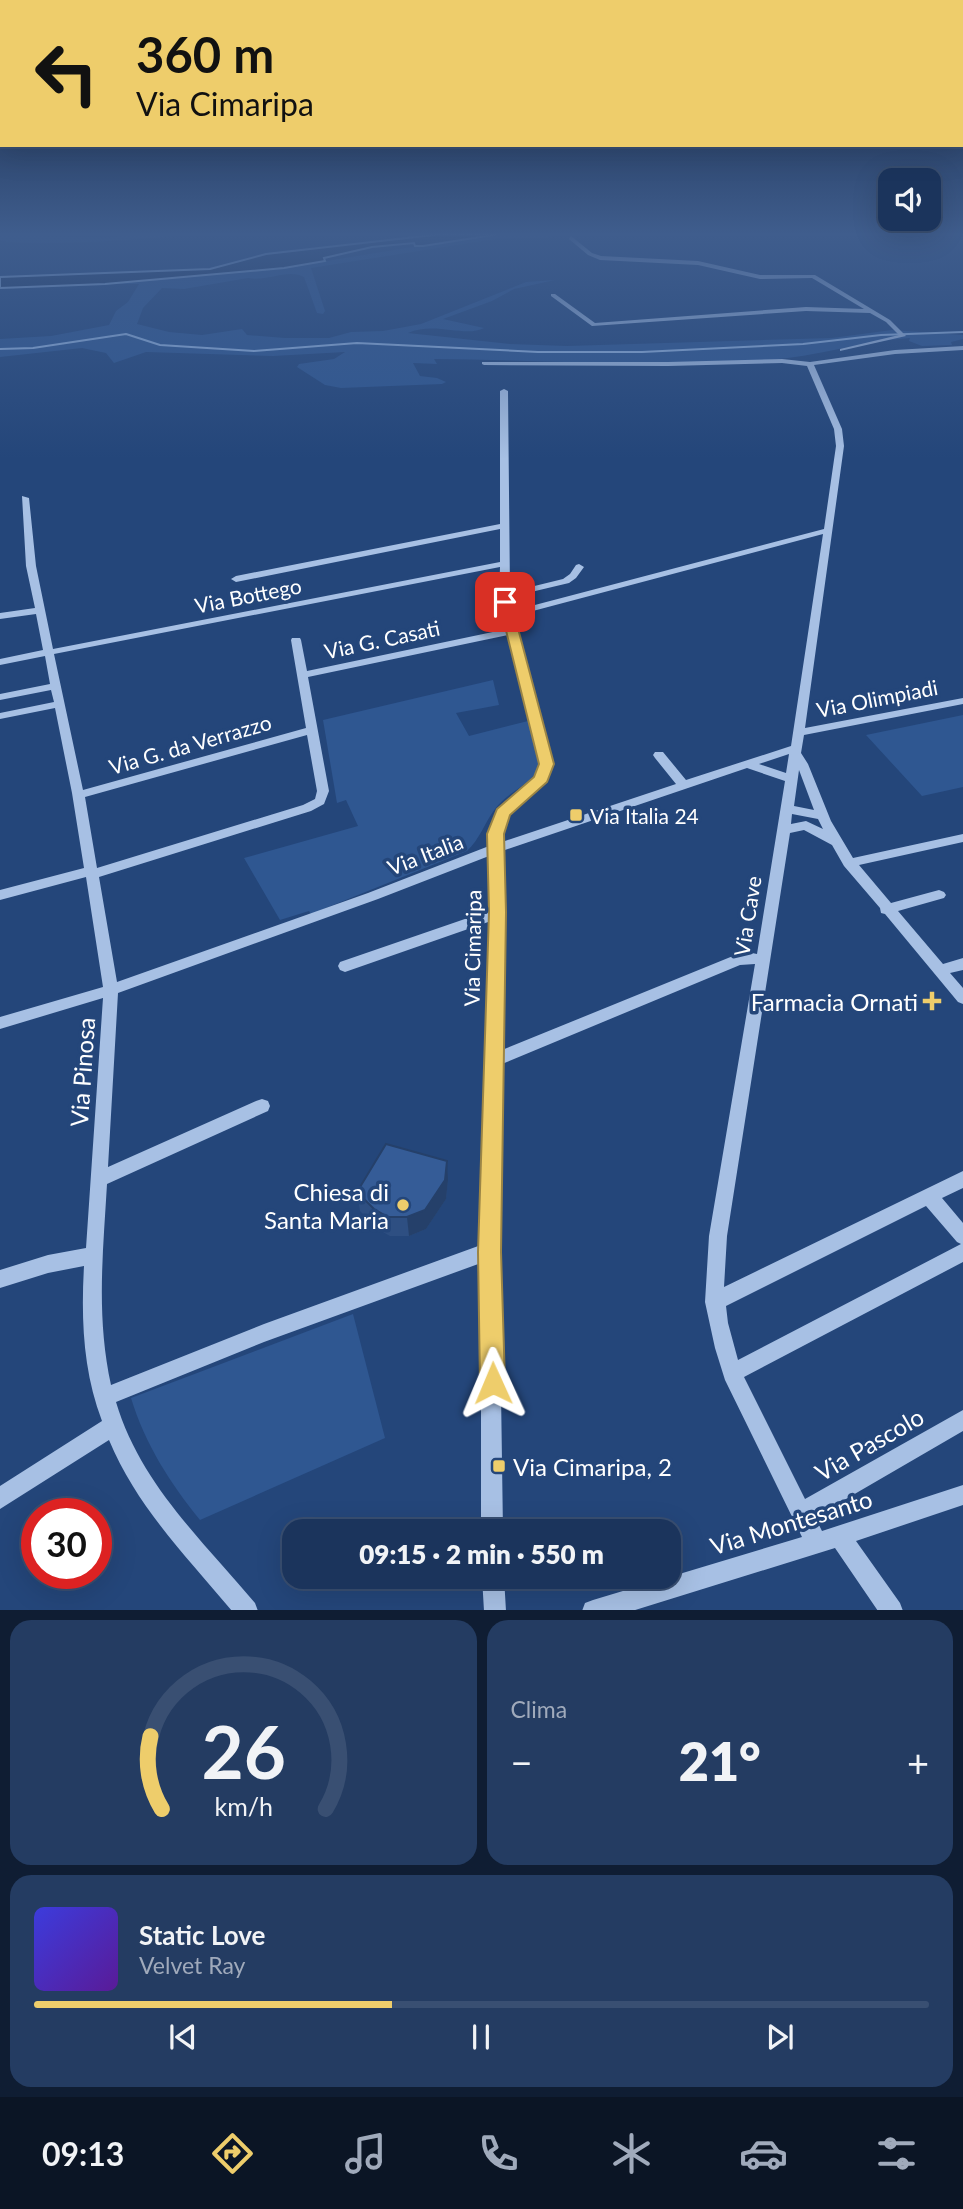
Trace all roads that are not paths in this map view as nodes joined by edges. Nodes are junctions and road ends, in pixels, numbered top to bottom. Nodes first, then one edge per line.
1 (572, 309) edge
2 (805, 309) edge
3 (816, 309) edge
4 (871, 310) joint
5 (963, 348) edge
6 (484, 363) dead end
7 (810, 364) junction
8 (504, 391) dead end
9 (25, 498) dead end
10 (503, 526) junction
11 (829, 530) junction
12 (503, 564) junction
13 (579, 566) dead end
14 (236, 579) dead end
15 (504, 596) junction
16 (40, 610) junction
17 (507, 615) junction
18 (0, 616) edge
19 (511, 631) junction
20 (296, 640) dead end
21 (49, 653) junction
22 (0, 662) edge
23 (303, 675) junction
24 (56, 686) junction
25 (0, 697) edge
26 (963, 701) edge
27 (60, 704) junction
28 (0, 716) edge
29 (313, 730) junction
30 (797, 733) junction
31 (794, 750) junction
32 (659, 755) dead end
33 (746, 765) junction
34 (790, 778) junction
35 (684, 786) junction
36 (79, 795) junction
37 (786, 809) junction
38 (823, 816) junction
39 (783, 830) junction
40 (963, 838) edge
41 (838, 844) junction
42 (496, 848) junction
43 (849, 863) junction
44 (92, 872) junction
45 (0, 895) edge
46 (939, 895) dead end
47 (886, 909) junction
48 (498, 912) junction
49 (763, 961) junction
50 (963, 964) edge
51 (345, 966) dead end
52 (939, 970) junction
53 (111, 990) junction
54 (963, 999) edge
55 (0, 1023) edge
56 (495, 1060) junction
57 (262, 1106) dead end
58 (963, 1179) edge
59 (98, 1180) junction
60 (929, 1196) junction
61 (963, 1236) edge
62 (490, 1252) junction
63 (963, 1252) edge
64 (93, 1256) junction
65 (0, 1279) edge
66 (714, 1302) junction
67 (732, 1373) junction
68 (104, 1397) junction
69 (963, 1420) edge
70 (114, 1425) junction
71 (963, 1495) edge
72 (0, 1497) edge
73 (801, 1513) junction
74 (492, 1519) edge
75 (840, 1536) junction
76 (817, 1543) junction
77 (494, 1589) edge
78 (246, 1610) edge
79 (495, 1610) edge
80 (596, 1610) edge
81 (890, 1610) edge

1 - 2 street
3 - 4 street
4 - 7 street
5 - 7 street
6 - 7 street
7 - 11 street, Via Cave
8 - 10 street, Via Cimaripa
9 - 16 street, Via Pinosa
10 - 12 street, Via Cimaripa
10 - 14 street
11 - 17 street
11 - 30 street, Via Cave
12 - 15 street, Via Cimaripa
12 - 21 street, Via Bottego
13 - 15 street
15 - 17 street, Via Cimaripa
16 - 18 street
16 - 21 street, Via Pinosa
17 - 19 street, Via Cimaripa
19 - 23 street, Via G. Casati
19 - 42 street, Via Cimaripa
20 - 23 street
21 - 22 street, Via Bottego
21 - 24 street, Via Pinosa
23 - 29 street
24 - 25 street
24 - 27 street, Via Pinosa
26 - 30 street, Via Olimpiadi
27 - 28 street
27 - 36 street, Via Pinosa
29 - 36 street, Via G. da Verrazzo
29 - 44 street
30 - 31 street, Via Cave
31 - 33 street, Via Italia
31 - 34 street, Via Cave
31 - 38 street
32 - 35 street
33 - 34 street
33 - 35 street, Via Italia
34 - 37 street, Via Cave
35 - 42 street, Via Italia
36 - 44 street, Via Pinosa
37 - 38 street
37 - 39 street, Via Cave
38 - 41 street
39 - 41 street
39 - 49 street, Via Cave
40 - 43 street
41 - 43 street
42 - 48 street, Via Cimaripa
42 - 53 street, Via Italia
43 - 47 street
44 - 45 street
44 - 53 street, Via Pinosa
46 - 47 street
47 - 52 street
48 - 51 street
48 - 56 street, Via Cimaripa
49 - 56 street
49 - 66 street, Via Cave
50 - 52 street
52 - 54 street
53 - 55 street, Via Italia
53 - 59 street, Via Pinosa
56 - 62 street, Via Cimaripa
57 - 59 street
58 - 60 street
59 - 64 street, Via Pinosa
60 - 61 street
60 - 66 street
62 - 68 street
62 - 74 street, Via Cimaripa
63 - 67 street
64 - 65 street
64 - 68 street, Via Pinosa
66 - 67 street, Via Cave
67 - 73 street, Via Cave
68 - 70 street, Via Pinosa
69 - 73 street, Via Pascolo
70 - 72 street
70 - 78 street, Via Pinosa
71 - 75 street, Via Montesanto
73 - 76 street, Via Cave
75 - 76 street, Via Montesanto
75 - 81 street
76 - 80 street, Via Montesanto
77 - 79 street

